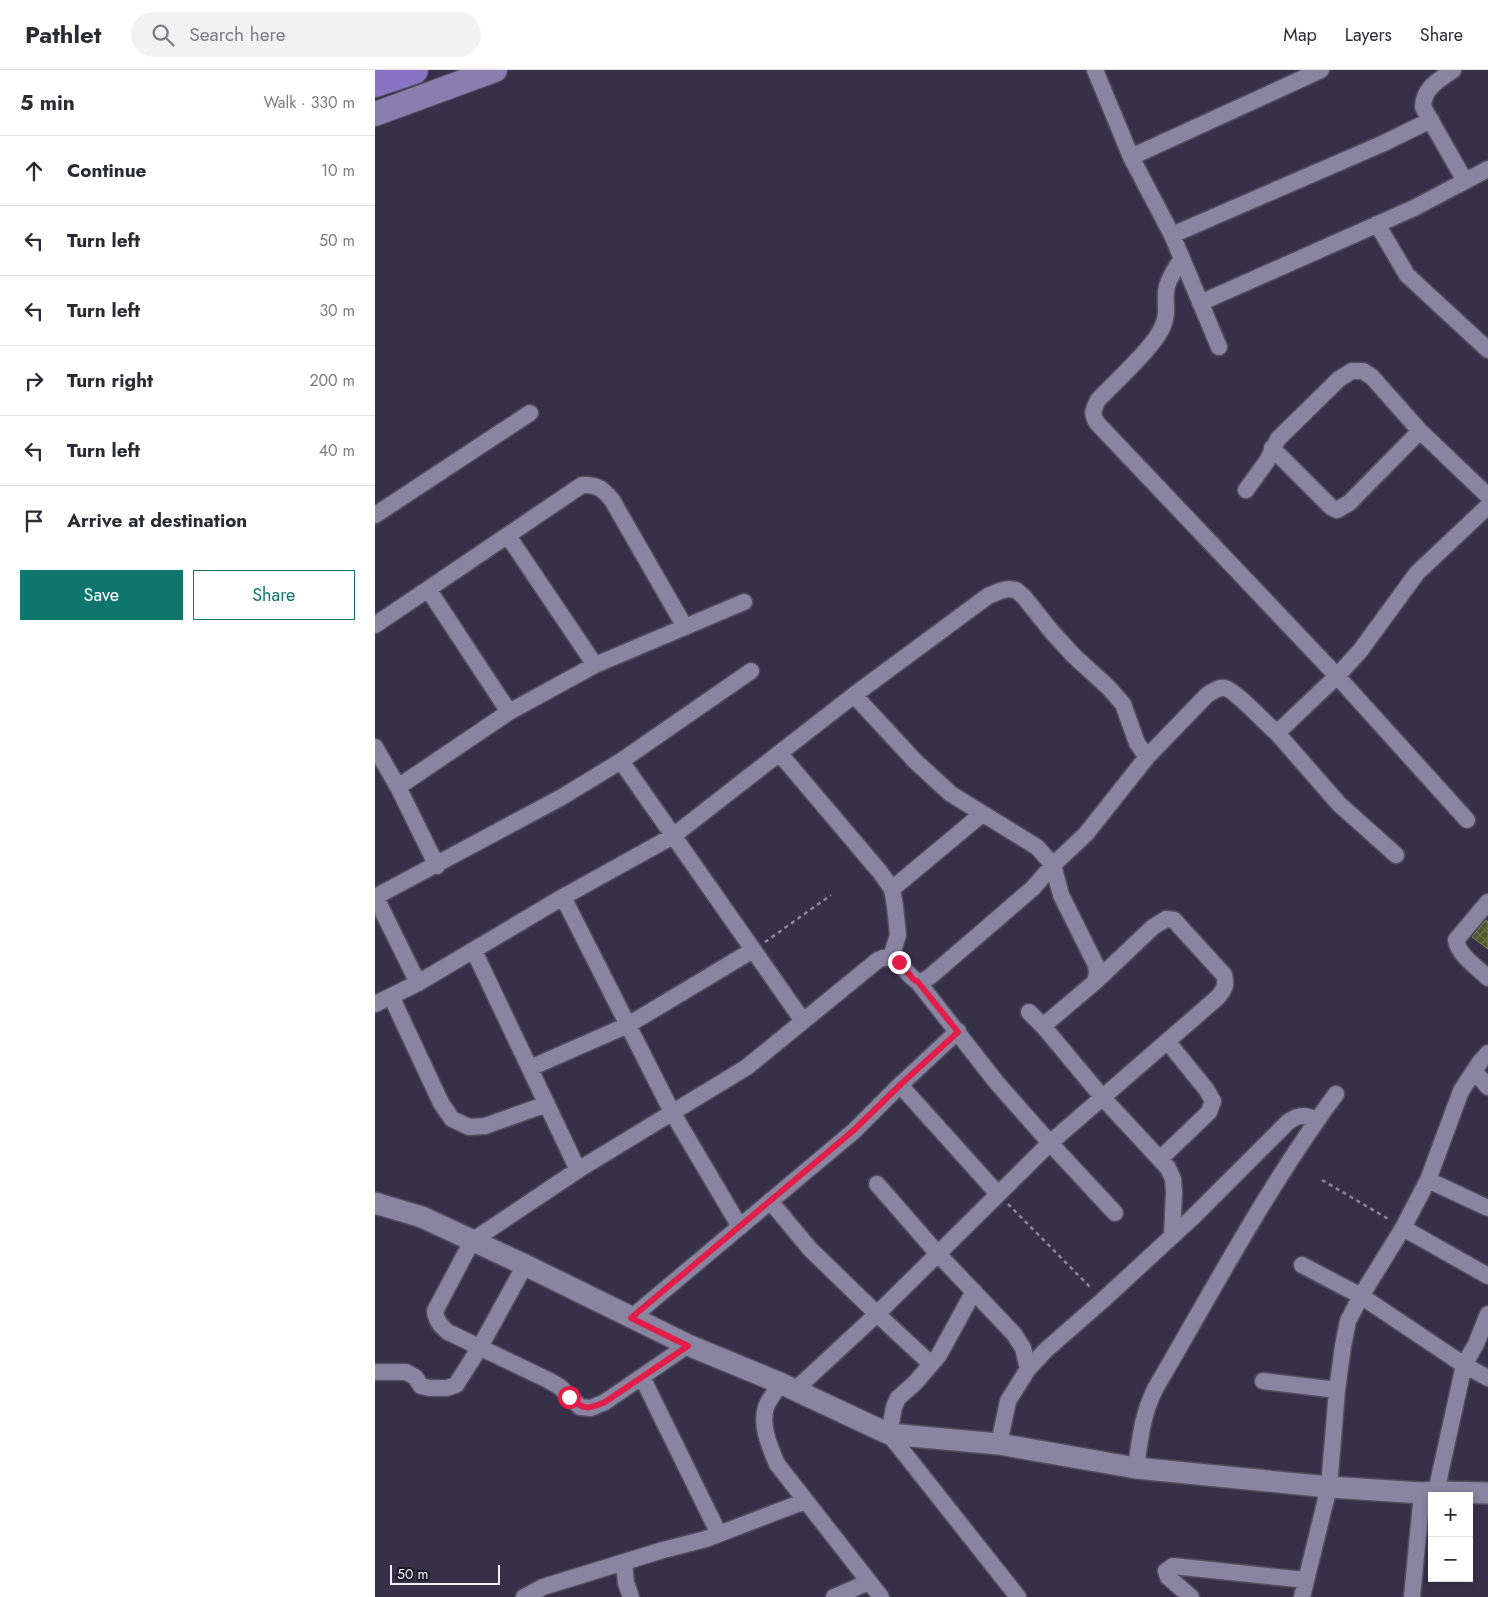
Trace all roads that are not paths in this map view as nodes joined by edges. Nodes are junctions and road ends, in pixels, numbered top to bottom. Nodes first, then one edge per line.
1 (414, 70) edge
2 (495, 70) edge
3 (1095, 70) edge
4 (1321, 70) edge
5 (1453, 70) edge
6 (375, 83) edge
7 (375, 114) edge
8 (1431, 120) junction
9 (1131, 157) junction
10 (1488, 169) edge
11 (1465, 180) junction
12 (1377, 224) junction
13 (1172, 235) junction
14 (1182, 259) junction
15 (1200, 303) junction
16 (1219, 347) dead end
17 (1488, 350) edge
18 (530, 413) dead end
19 (1419, 431) junction
20 (1273, 448) junction
21 (1246, 490) dead end
22 (1488, 496) edge
23 (1488, 506) edge
24 (375, 515) edge
25 (508, 536) junction
26 (428, 589) junction
27 (744, 602) dead end
28 (375, 625) edge
29 (685, 627) junction
30 (595, 665) junction
31 (751, 671) dead end
32 (1337, 676) junction
33 (854, 695) junction
34 (509, 712) junction
35 (1277, 733) junction
36 (375, 747) edge
37 (780, 754) junction
38 (1147, 758) junction
39 (621, 761) junction
40 (398, 787) junction
41 (982, 814) junction
42 (1467, 820) dead end
43 (673, 836) junction
44 (1396, 855) dead end
45 (1053, 865) junction
46 (437, 866) junction
47 (892, 889) junction
48 (375, 897) edge
49 (563, 897) junction
50 (1488, 902) edge
51 (474, 950) junction
52 (753, 950) junction
53 (891, 957) junction
54 (1488, 978) edge
55 (918, 982) junction
56 (1095, 982) junction
57 (418, 983) junction
58 (391, 996) junction
59 (375, 1004) edge
60 (1029, 1012) dead end
61 (803, 1021) junction
62 (627, 1025) junction
63 (1043, 1026) junction
64 (958, 1032) junction
65 (1167, 1041) junction
66 (1488, 1054) edge
67 (530, 1068) junction
68 (1474, 1072) junction
69 (900, 1085) junction
70 (1488, 1087) edge
71 (1336, 1094) dead end
72 (1103, 1098) junction
73 (547, 1104) junction
74 (672, 1112) junction
75 (1317, 1120) junction
76 (1050, 1144) junction
77 (1160, 1159) junction
78 (578, 1170) junction
79 (1428, 1180) junction
80 (877, 1184) dead end
81 (998, 1194) junction
82 (770, 1202) junction
83 (375, 1203) edge
84 (1488, 1208) edge
85 (1115, 1213) dead end
86 (740, 1227) junction
87 (1403, 1228) junction
88 (1172, 1236) junction
89 (472, 1240) junction
90 (938, 1254) junction
91 (525, 1265) junction
92 (1302, 1265) dead end
93 (1488, 1276) edge
94 (974, 1291) junction
95 (1361, 1296) junction
96 (877, 1314) junction
97 (1488, 1314) edge
98 (631, 1318) junction
99 (688, 1346) junction
100 (480, 1348) junction
101 (931, 1364) junction
102 (1464, 1365) junction
103 (1028, 1369) junction
104 (375, 1372) edge
105 (641, 1377) junction
106 (1488, 1378) edge
107 (1263, 1381) dead end
108 (787, 1387) junction
109 (1337, 1390) junction
110 (889, 1434) junction
111 (999, 1444) junction
112 (1137, 1468) junction
113 (1329, 1487) junction
114 (1429, 1492) joint
115 (1473, 1493) edge
116 (1488, 1493) edge
117 (1428, 1498) edge
118 (805, 1501) junction
119 (719, 1534) junction
120 (624, 1563) junction
121 (1306, 1580) junction
122 (869, 1582) junction
123 (524, 1597) edge
124 (631, 1597) edge
125 (834, 1597) edge
126 (881, 1597) edge
127 (1017, 1597) edge
128 (1191, 1597) edge
129 (1301, 1597) edge
130 (1412, 1597) edge

1 - 6 highway
2 - 7 main road
3 - 9 street
4 - 9 street
5 - 8 street
8 - 11 street
8 - 13 street
9 - 13 street
10 - 11 street
11 - 12 street
12 - 15 street
12 - 17 street
13 - 14 street
14 - 15 street
14 - 32 street
15 - 16 street
18 - 24 street
19 - 20 street
19 - 20 street
19 - 22 street
20 - 21 street
23 - 32 street
25 - 26 street
25 - 29 street
25 - 30 street
26 - 28 street
26 - 34 street
27 - 29 street
29 - 30 street
30 - 34 street
31 - 39 street
32 - 35 street
32 - 42 street
33 - 37 street
33 - 38 street
33 - 41 street
34 - 40 street
35 - 38 street
35 - 44 street
36 - 40 street
37 - 43 street
37 - 47 street
38 - 45 street
39 - 43 street
39 - 46 street
40 - 46 street
41 - 45 street
41 - 47 street
43 - 49 street
43 - 52 street
45 - 55 street
45 - 56 street
46 - 48 street
47 - 53 street
48 - 57 street
49 - 51 street
49 - 62 street
50 - 54 street
51 - 57 street
51 - 67 street
52 - 61 street
52 - 62 street
53 - 55 street
53 - 61 street
55 - 64 street
56 - 63 street
56 - 65 street
57 - 58 street
58 - 59 street
58 - 73 street
60 - 63 street
61 - 74 street
62 - 67 street
62 - 74 street
63 - 72 street
64 - 69 street
64 - 76 street
65 - 72 street
65 - 77 street
66 - 68 street
67 - 73 street
68 - 70 street
68 - 79 street
69 - 81 street
69 - 82 street
71 - 75 street
72 - 76 street
72 - 77 street
73 - 78 street
74 - 78 street
74 - 86 street
75 - 88 street
75 - 112 street
76 - 81 street
76 - 85 street
77 - 88 street
78 - 89 street
79 - 84 street
79 - 87 street
80 - 90 street
81 - 90 street
82 - 86 street
82 - 96 street
83 - 89 street
86 - 98 street
87 - 93 street
87 - 95 street
88 - 103 street
89 - 91 street
89 - 100 street
90 - 94 street
90 - 96 street
91 - 98 street
91 - 100 street
92 - 95 street
94 - 101 street
94 - 103 street
95 - 102 street
95 - 109 street
96 - 101 street
96 - 108 street
97 - 102 street
98 - 99 street
99 - 105 street
99 - 108 street
100 - 104 street
100 - 105 street
101 - 110 street
102 - 106 street
102 - 114 street
103 - 111 street
105 - 119 street
107 - 109 street
108 - 110 street
108 - 118 street
109 - 113 street
110 - 111 street
110 - 127 street
111 - 112 street
112 - 113 street
113 - 114 street
113 - 121 street
115 - 116 street
117 - 130 street
118 - 119 street
118 - 122 street
119 - 120 street
120 - 123 street
120 - 124 street
121 - 128 street
121 - 129 street
122 - 125 street
122 - 126 street

